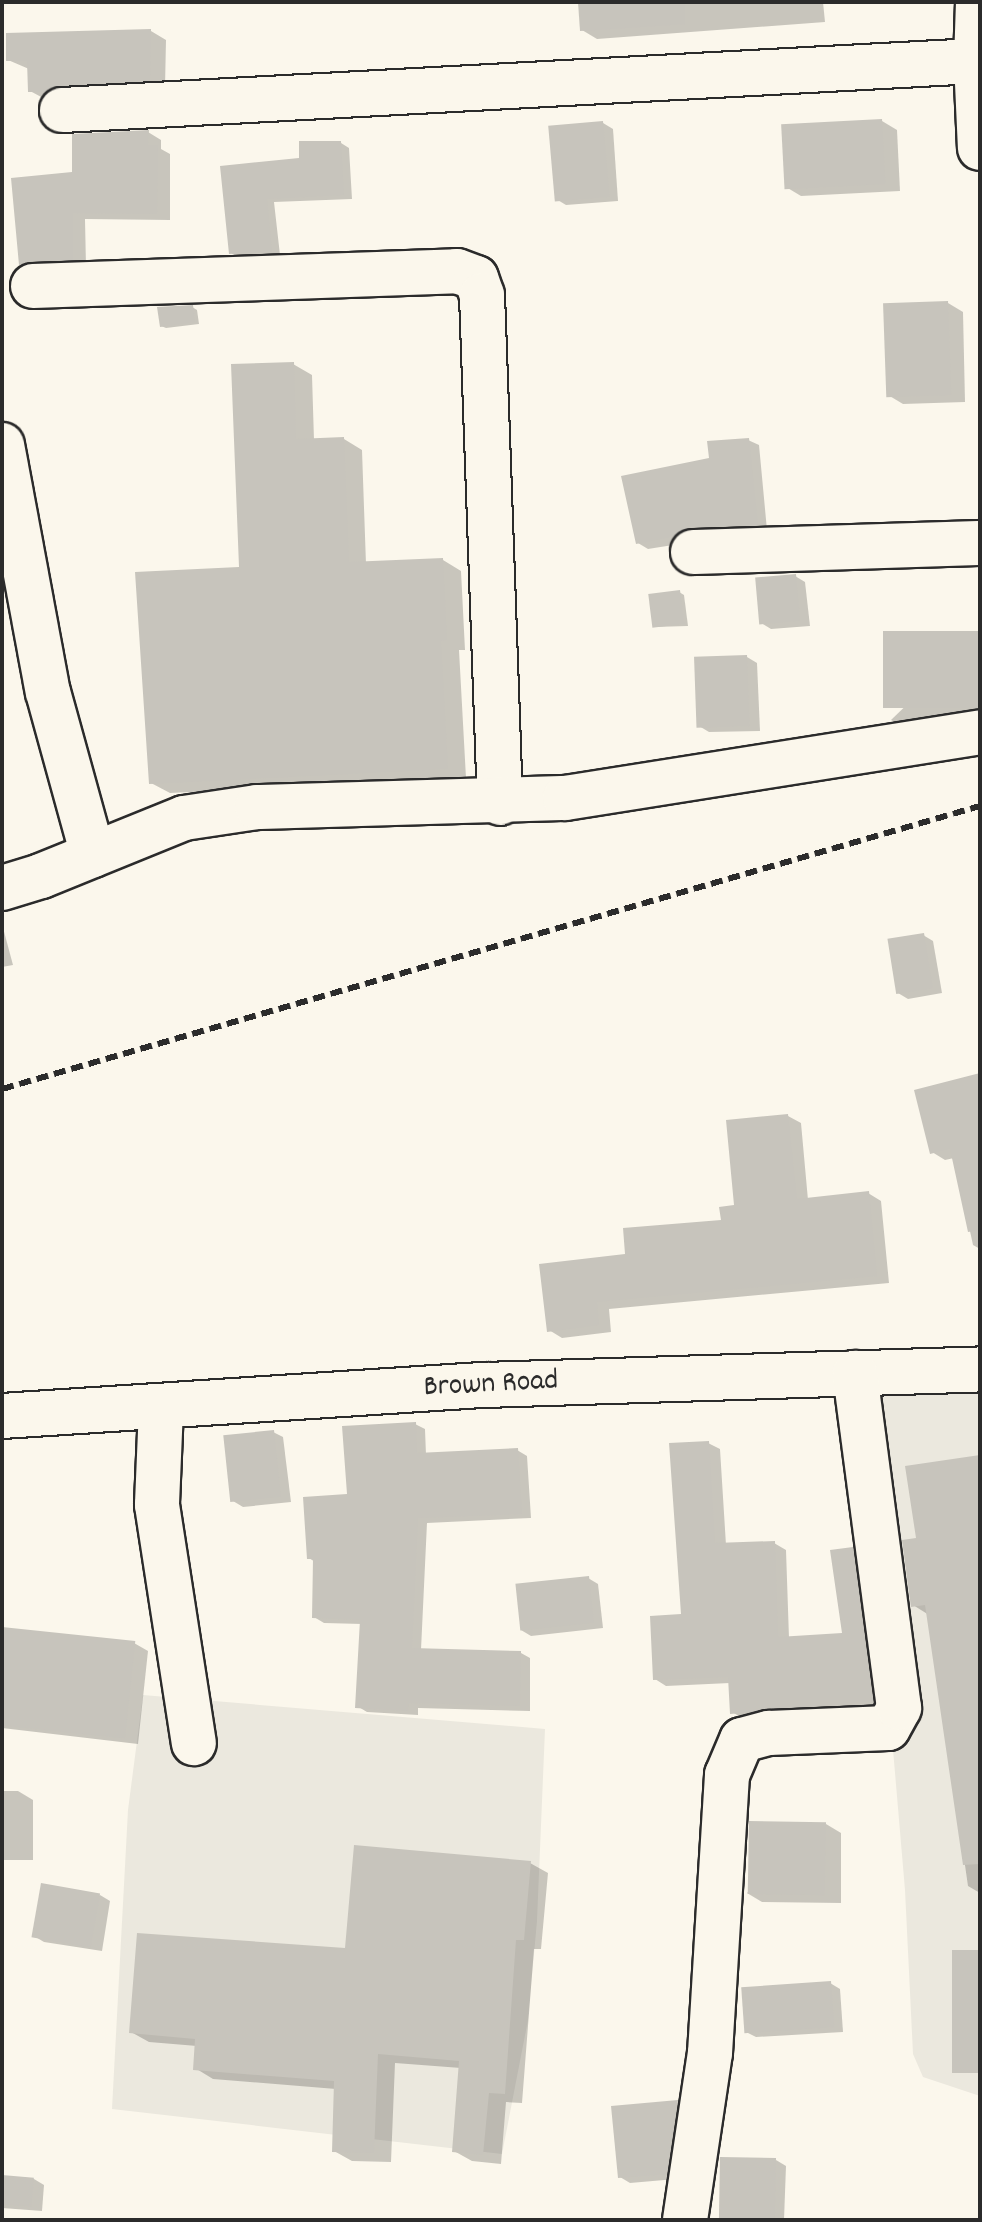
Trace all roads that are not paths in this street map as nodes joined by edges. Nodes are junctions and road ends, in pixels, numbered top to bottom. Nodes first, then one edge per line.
1 (978, 2) edge
2 (976, 61) junction
3 (62, 110) dead end
4 (980, 148) edge
5 (33, 286) dead end
6 (2, 445) edge
7 (980, 543) edge
8 (693, 552) dead end
9 (980, 732) edge
10 (500, 803) junction
11 (93, 855) junction
12 (2, 888) edge
13 (980, 1369) edge
14 (855, 1373) junction
15 (161, 1408) junction
16 (2, 1416) edge
17 (194, 1743) dead end
18 (685, 2220) edge

1 - 2 street
2 - 3 street
2 - 4 street
5 - 10 street
6 - 11 street
7 - 8 street
9 - 10 street
10 - 11 street
11 - 12 street
13 - 14 street, Brown Road
14 - 15 street, Brown Road
14 - 18 street
15 - 16 street, Brown Road
15 - 17 street

